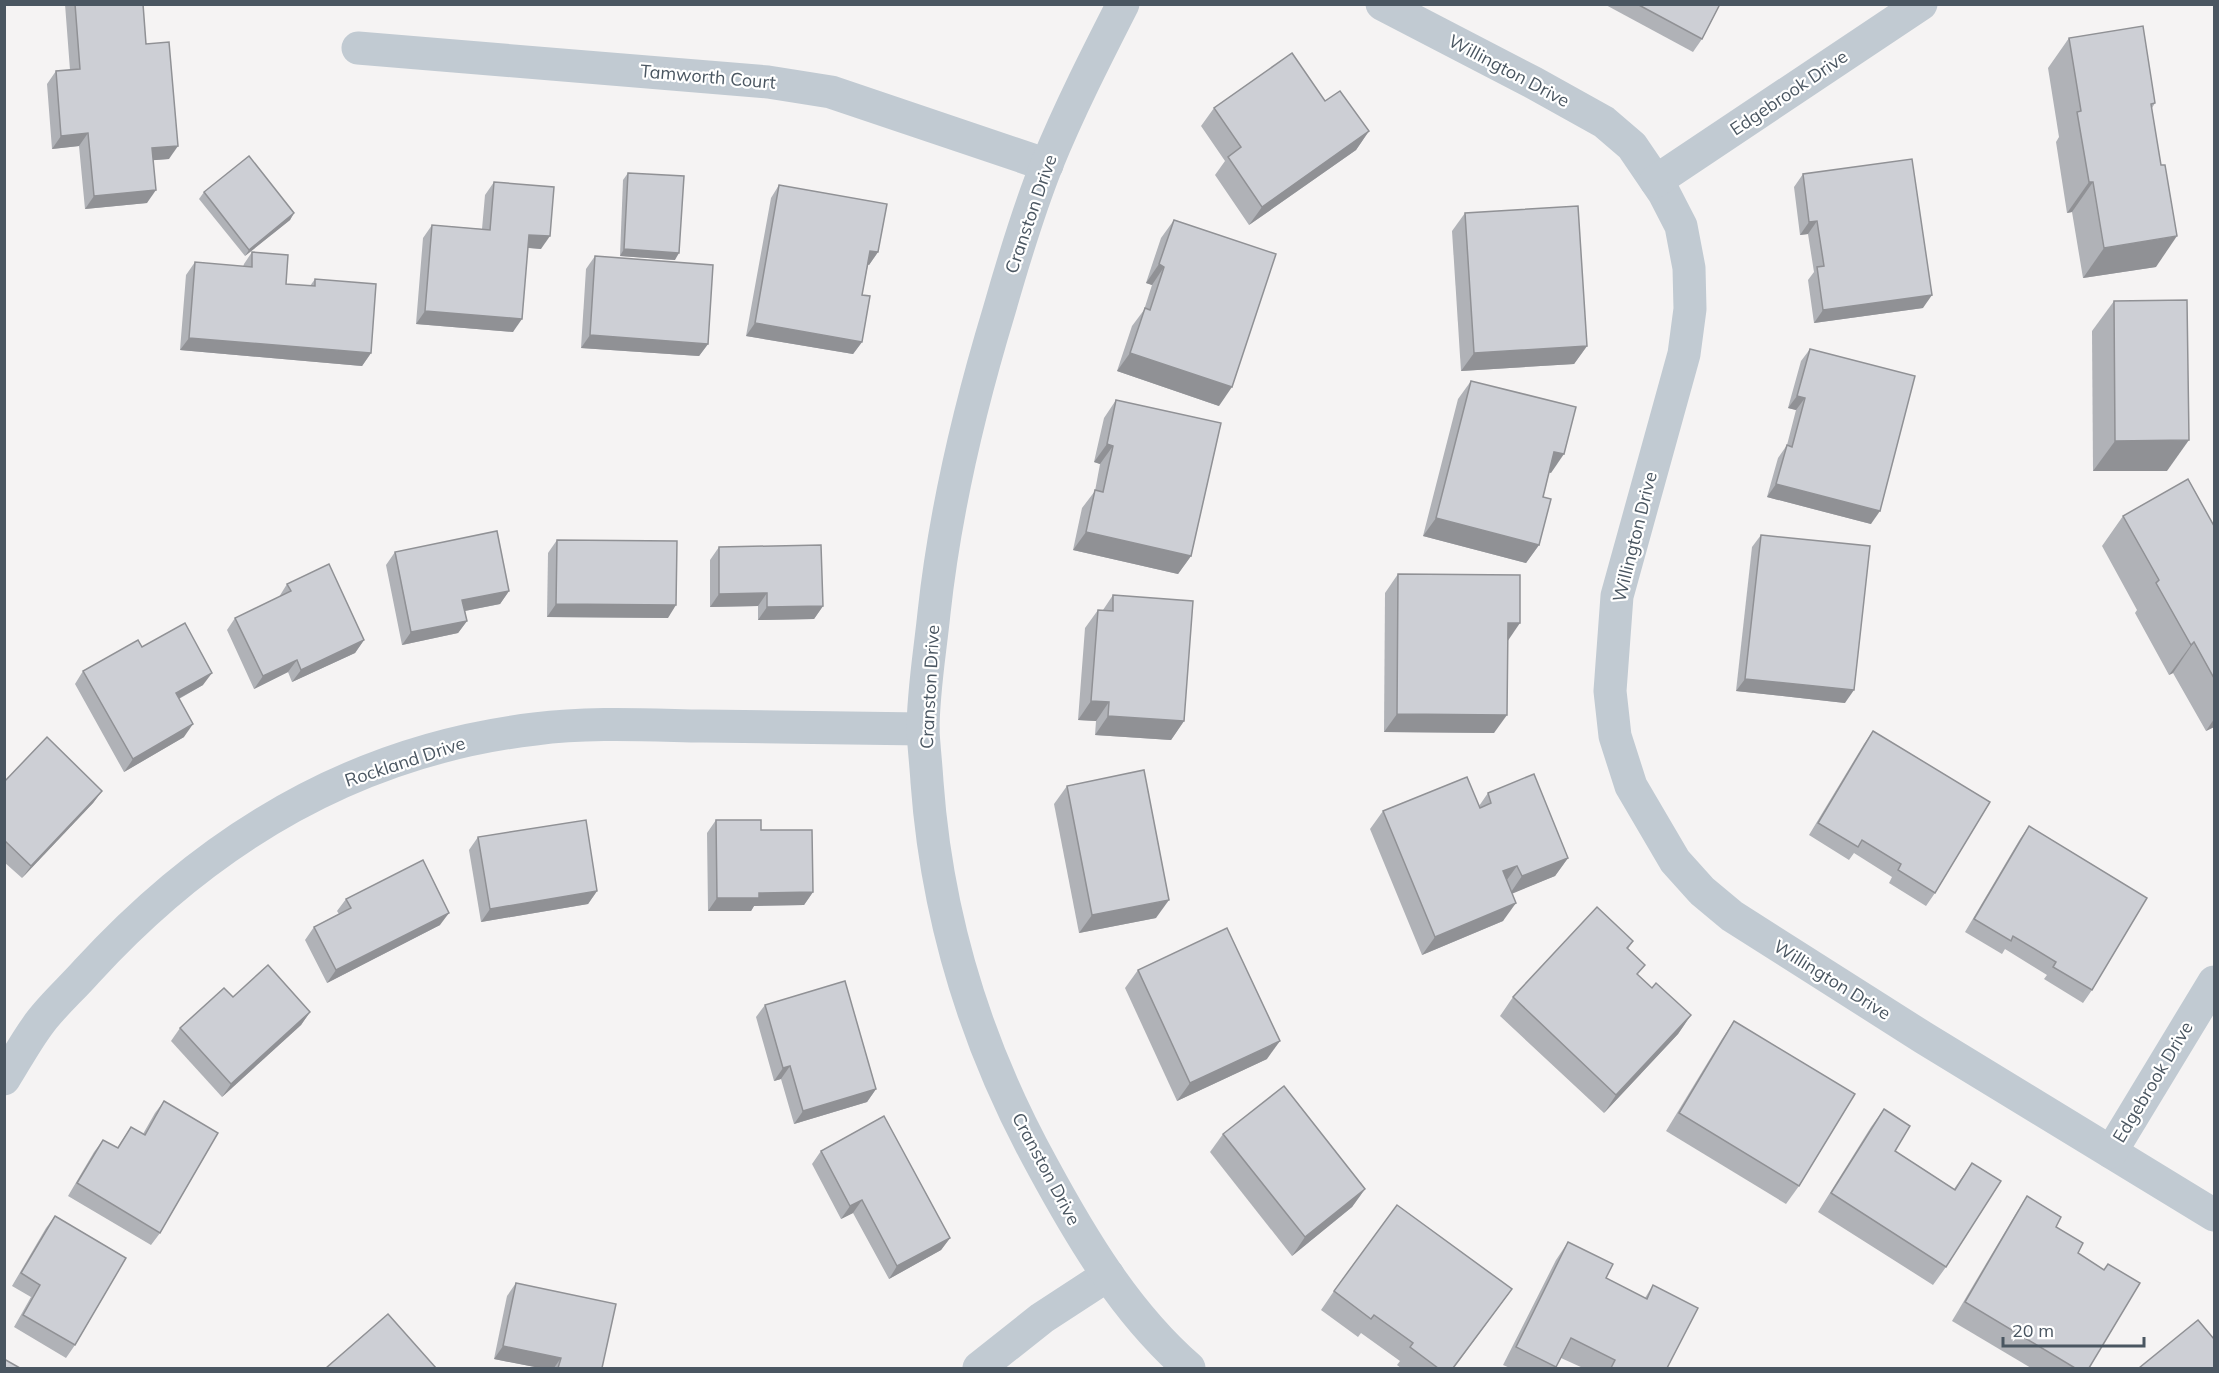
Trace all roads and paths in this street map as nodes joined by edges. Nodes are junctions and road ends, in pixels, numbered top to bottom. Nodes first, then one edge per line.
1 (1123, 4) edge
2 (1382, 4) edge
3 (1921, 4) edge
4 (358, 48) dead end
5 (1047, 165) junction
6 (1656, 181) junction
7 (923, 729) junction
8 (2214, 982) edge
9 (4, 1079) edge
10 (2111, 1152) junction
11 (2214, 1215) edge
12 (1108, 1275) junction
13 (979, 1368) edge
14 (1189, 1368) edge

1 - 5 street, Cranston Drive
2 - 6 street, Willington Drive
3 - 6 street, Edgebrook Drive
4 - 5 street, Tamworth Court
5 - 7 street, Cranston Drive
6 - 10 street, Willington Drive
7 - 9 street, Rockland Drive
7 - 12 street, Cranston Drive
8 - 10 street, Edgebrook Drive
10 - 11 street, Willington Drive
12 - 13 street
12 - 14 street, Cranston Drive

